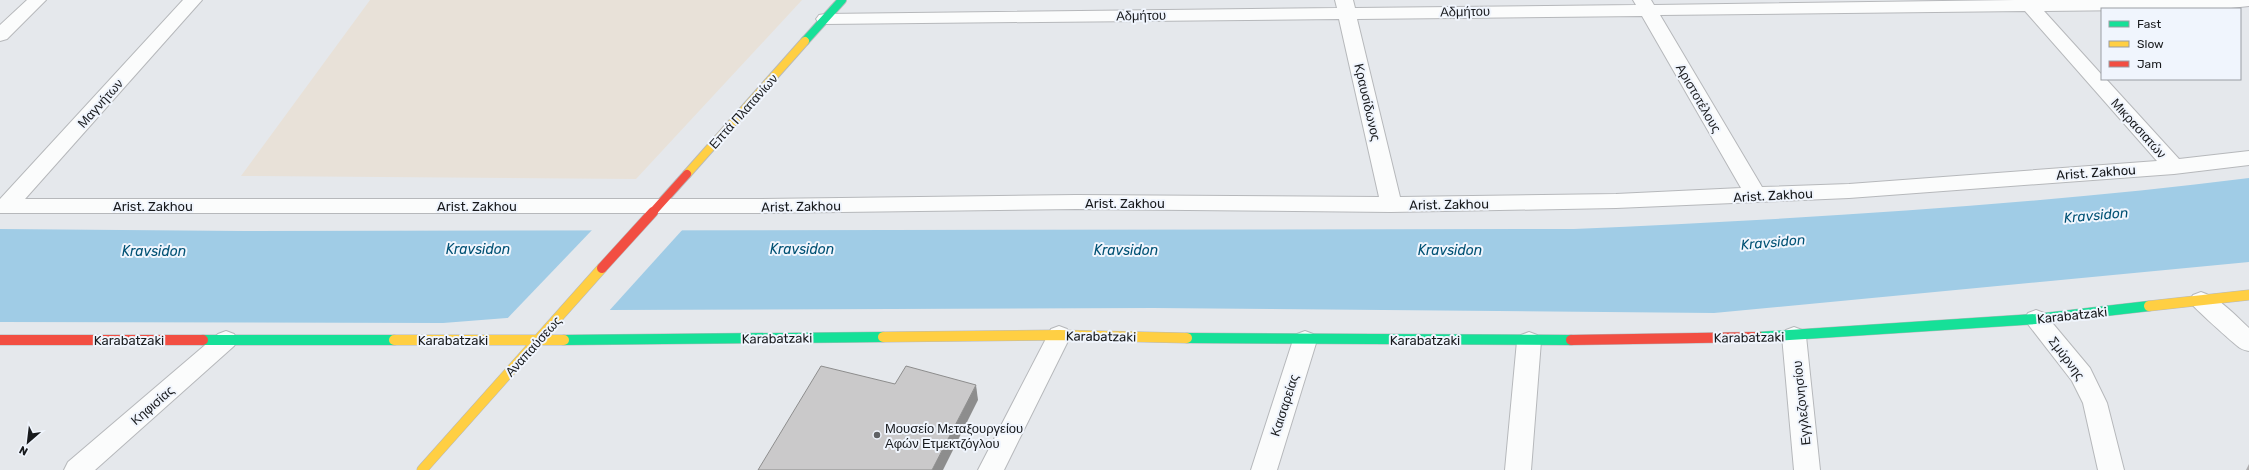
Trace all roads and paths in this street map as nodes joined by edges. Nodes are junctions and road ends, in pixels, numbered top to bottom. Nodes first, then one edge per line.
1 (37, 0) edge
2 (193, 0) edge
3 (842, 0) edge
4 (2249, 1) edge
5 (2027, 4) edge
6 (1644, 5) edge
7 (1345, 6) edge
8 (825, 19) junction
9 (0, 35) edge
10 (2249, 158) edge
11 (2174, 167) junction
12 (1756, 196) junction
13 (659, 205) junction
14 (1391, 205) junction
15 (3, 206) edge
16 (644, 222) joint
17 (2249, 295) edge
18 (2201, 301) junction
19 (2036, 319) junction
20 (1059, 335) junction
21 (1794, 336) junction
22 (0, 340) edge
23 (226, 340) junction
24 (537, 340) junction
25 (1305, 340) junction
26 (1529, 341) junction
27 (2249, 342) edge
28 (77, 470) edge
29 (422, 470) edge
30 (991, 470) edge
31 (1264, 470) edge
32 (1518, 470) edge
33 (1808, 470) edge
34 (2111, 470) edge

1 - 9 street
2 - 15 street, Μαγνήτων
3 - 8 street, Επτά Πλατανίων
4 - 5 street, Αδμήτου
5 - 6 street, Αδμήτου
5 - 11 street, Μικρασιατών
6 - 7 street, Αδμήτου
6 - 12 street, Αριστοτέλους
7 - 8 street, Αδμήτου
7 - 14 street, Κραυσίδωνος
8 - 13 street, Επτά Πλατανίων
10 - 11 street, Arist. Zakhou
11 - 12 street, Arist. Zakhou
12 - 14 street, Arist. Zakhou
13 - 14 street, Arist. Zakhou
13 - 15 street, Arist. Zakhou
13 - 16 street, Επτά Πλατανίων
16 - 24 street, Αναπαύσεως
17 - 18 street, Karabatzaki
18 - 19 street, Karabatzaki
18 - 27 street
19 - 21 street, Karabatzaki
19 - 34 street, Σμύρνης
20 - 24 street, Karabatzaki
20 - 25 street, Karabatzaki
20 - 30 street
21 - 26 street, Karabatzaki
21 - 33 street, Εγγλεζονησίου
22 - 23 street, Karabatzaki
23 - 24 street, Karabatzaki
23 - 28 street, Κηφισίας
24 - 29 street, Αναπαύσεως
25 - 26 street, Karabatzaki
25 - 31 street, Καισαρείας
26 - 32 street

